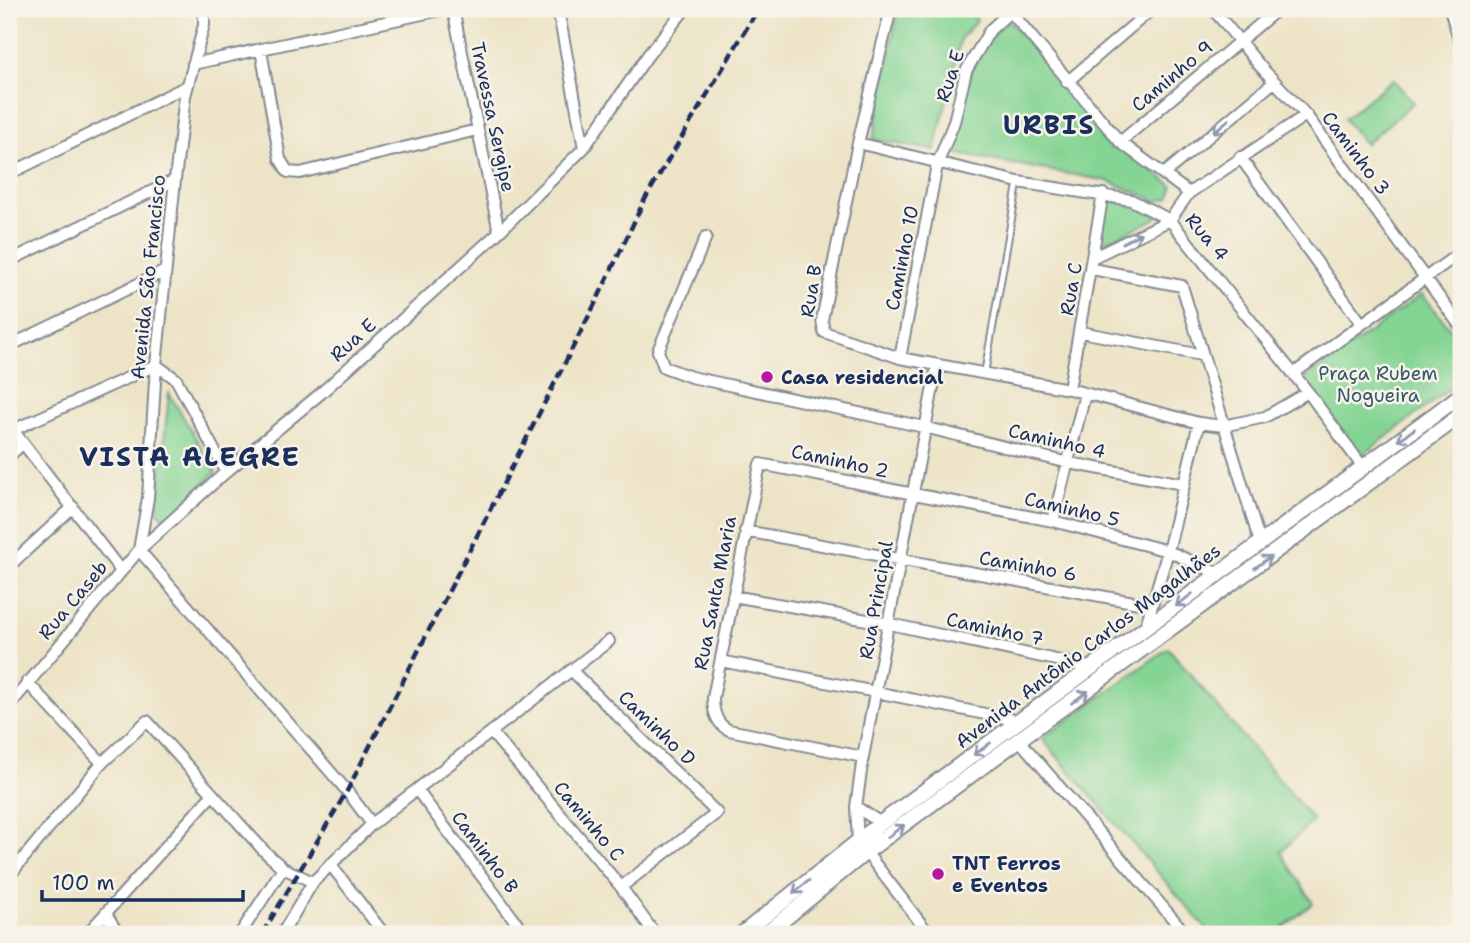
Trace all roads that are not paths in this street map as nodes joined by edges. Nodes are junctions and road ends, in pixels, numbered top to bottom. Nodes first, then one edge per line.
1 (204, 9) edge
2 (445, 9) edge
3 (453, 9) edge
4 (558, 9) edge
5 (685, 9) edge
6 (891, 9) edge
7 (1152, 9) edge
8 (1213, 9) edge
9 (1278, 9) edge
10 (1450, 9) edge
11 (1011, 10) edge
12 (1241, 41) junction
13 (1461, 45) edge
14 (261, 50) junction
15 (193, 64) junction
16 (1067, 82) junction
17 (1274, 82) junction
18 (187, 86) junction
19 (1306, 114) junction
20 (477, 130) junction
21 (1120, 142) junction
22 (858, 143) junction
23 (584, 148) junction
24 (1240, 157) junction
25 (937, 165) junction
26 (1165, 173) junction
27 (9, 174) edge
28 (175, 180) junction
29 (1018, 182) junction
30 (1189, 193) junction
31 (1103, 194) junction
32 (1170, 220) junction
33 (499, 232) junction
34 (706, 237) dead end
35 (1461, 251) edge
36 (9, 261) edge
37 (1093, 263) junction
38 (165, 271) junction
39 (1428, 279) junction
40 (1362, 324) junction
41 (1461, 327) edge
42 (1081, 332) junction
43 (9, 346) edge
44 (1201, 355) junction
45 (900, 358) junction
46 (156, 365) junction
47 (937, 366) junction
48 (985, 371) junction
49 (1293, 374) junction
50 (1069, 389) junction
51 (1308, 392) junction
52 (1085, 394) junction
53 (1461, 395) edge
54 (1459, 420) edge
55 (1199, 423) junction
56 (1223, 426) junction
57 (11, 427) edge
58 (925, 427) junction
59 (23, 443) junction
60 (9, 456) edge
61 (1069, 463) junction
62 (760, 464) joint
63 (1363, 466) junction
64 (226, 472) junction
65 (1373, 480) junction
66 (1183, 484) junction
67 (912, 494) junction
68 (73, 507) junction
69 (1053, 521) junction
70 (745, 531) junction
71 (1260, 543) junction
72 (139, 550) junction
73 (1168, 551) junction
74 (901, 561) junction
75 (9, 566) edge
76 (121, 571) junction
77 (1219, 574) junction
78 (733, 596) junction
79 (1150, 605) junction
80 (890, 624) junction
81 (1145, 629) junction
82 (609, 641) dead end
83 (721, 661) junction
84 (1093, 668) junction
85 (571, 670) junction
86 (27, 682) junction
87 (877, 692) junction
88 (9, 706) edge
89 (1015, 725) junction
90 (492, 733) junction
91 (1020, 741) junction
92 (863, 757) junction
93 (102, 763) junction
94 (417, 790) junction
95 (212, 795) junction
96 (856, 807) junction
97 (881, 823) junction
98 (372, 824) junction
99 (862, 847) junction
100 (330, 864) junction
101 (283, 868) junction
102 (9, 876) edge
103 (313, 882) junction
104 (621, 887) junction
105 (107, 915) junction
106 (87, 934) edge
107 (118, 934) edge
108 (240, 934) edge
109 (282, 934) edge
110 (384, 934) edge
111 (525, 934) edge
112 (655, 934) edge
113 (742, 934) edge
114 (766, 934) edge
115 (929, 934) edge
116 (1186, 934) edge

1 - 15 street, Avenida São Francisco
2 - 14 street
3 - 20 street, Travessa Sergipe
4 - 23 street
5 - 23 street, Rua E
6 - 22 street, Rua B
7 - 16 street
8 - 12 street, Caminho 3
9 - 12 street, Caminho 9
10 - 13 street
11 - 16 street
11 - 25 street, Rua E
12 - 17 street, Caminho 3
12 - 21 street, Caminho 9
14 - 15 street
14 - 20 street
15 - 18 street, Avenida São Francisco
16 - 21 street
17 - 19 street, Caminho 3
17 -> 26 street
18 - 27 street
18 - 28 street, Avenida São Francisco
19 - 24 street
19 - 39 street, Caminho 3
20 - 33 street, Travessa Sergipe
21 - 26 street
22 - 25 street, Rua 4
22 - 45 street, Rua B
23 - 33 street, Rua E
24 - 30 street
24 - 40 street
25 - 29 street, Rua 4
25 - 45 street, Caminho 10
26 - 30 street
28 - 36 street
28 - 38 street, Avenida São Francisco
29 - 31 street, Rua 4
29 - 48 lane
30 - 32 street
31 - 32 street, Rua 4
31 - 37 street, Rua C
37 -> 32 street
32 - 49 street, Rua 4
33 - 64 street, Rua E
34 - 58 street, Caminho 4
35 - 39 street
37 - 42 street, Rua C
37 - 44 street
38 - 43 street
38 - 46 street, Avenida São Francisco
39 - 40 street
39 - 41 street, Caminho 3
40 - 49 street
42 - 44 street
42 - 50 street, Rua C
44 - 56 street
45 - 47 street, Rua B
46 - 57 street
46 - 64 street
46 - 72 street, Avenida São Francisco
47 - 48 street, Rua B
47 - 58 street, Rua Principal
48 - 50 street, Rua B
49 - 51 street, Rua 4
50 - 52 street
51 - 56 street
51 - 63 street, Rua 4
52 - 55 street
52 - 61 street
53 -> 63 main road, Avenida Antônio Carlos Magalhães
54 - 65 main road, Avenida Antônio Carlos Magalhães
55 - 56 street
55 - 66 street
56 - 71 street
57 - 59 street
58 - 61 street, Caminho 4
58 - 67 street, Rua Principal
59 - 60 street
59 - 68 street
61 - 66 street, Caminho 4
61 - 69 street
62 - 67 street, Caminho 2
62 - 70 street, Rua Santa Maria
63 - 65 main road
63 - 71 main road, Avenida Antônio Carlos Magalhães
64 - 72 street, Rua E
91 -> 65 main road, Avenida Antônio Carlos Magalhães
66 - 73 street
67 - 69 street, Caminho 5
67 - 74 street, Rua Principal
68 - 75 street
68 - 76 street
69 - 73 street, Caminho 5
70 - 74 street
70 - 78 street, Rua Santa Maria
71 - 77 main road, Avenida Antônio Carlos Magalhães
72 - 76 street, Rua Caseb
72 - 98 street
73 - 77 street, Caminho 5
73 - 79 street
74 - 79 street, Caminho 6
74 - 80 street, Rua Principal
76 - 86 street, Rua Caseb
77 -> 81 main road, Avenida Antônio Carlos Magalhães
78 - 80 street
78 - 83 street, Rua Santa Maria
79 - 81 street
80 - 84 street, Caminho 7
80 - 87 street, Rua Principal
81 - 84 main road, Avenida Antônio Carlos Magalhães
82 - 85 street
83 - 87 street
83 - 92 street, Rua Santa Maria
84 - 89 main road, Avenida Antônio Carlos Magalhães
85 - 90 street
85 - 104 street, Caminho D
86 - 88 street, Rua Caseb
86 - 93 street
87 - 89 street
87 - 92 street, Rua Principal
89 - 91 main road
89 -> 97 main road, Avenida Antônio Carlos Magalhães
90 - 94 street
90 - 104 street, Caminho C
99 -> 91 main road, Avenida Antônio Carlos Magalhães
91 - 116 street
92 - 96 street, Rua Principal
93 - 95 street
93 - 102 street
94 - 98 street
94 - 111 street, Caminho B
95 - 101 street
95 - 105 street
96 - 97 street
96 - 99 street, Rua Principal
97 - 99 main road, Avenida Antônio Carlos Magalhães
98 - 100 street
99 -> 113 main road, Avenida Antônio Carlos Magalhães
99 - 114 main road, Avenida Antônio Carlos Magalhães
99 - 115 street
100 - 103 street
100 - 110 street
101 - 103 street
101 - 108 street
103 - 109 street
104 - 112 street, Caminho C
105 - 106 street
105 - 107 street

